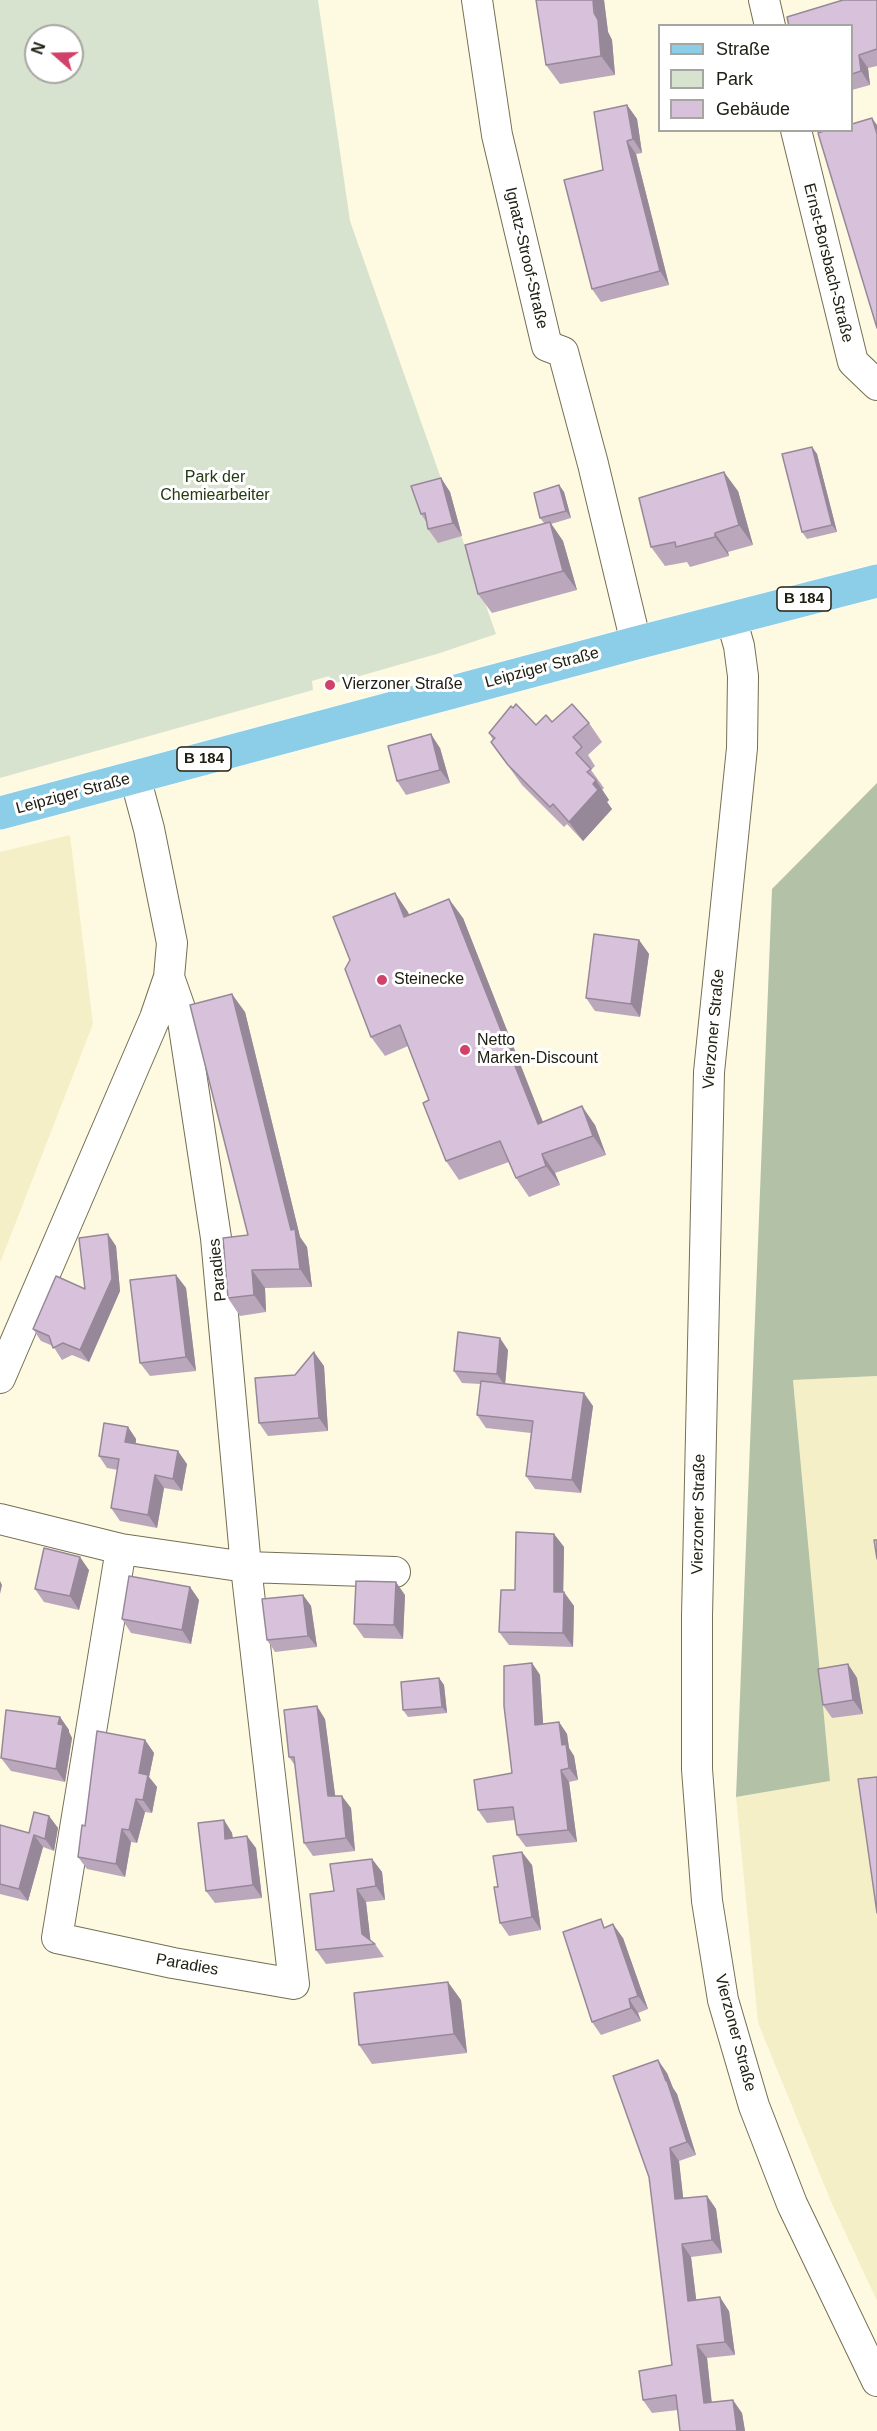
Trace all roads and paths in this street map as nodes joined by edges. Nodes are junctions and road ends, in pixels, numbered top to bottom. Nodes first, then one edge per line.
1 (477, 0) edge
2 (764, 0) edge
3 (770, 24) edge
4 (796, 132) edge
5 (877, 385) edge
6 (877, 581) edge
7 (731, 618) junction
8 (636, 643) junction
9 (135, 777) junction
10 (0, 813) edge
11 (169, 977) junction
12 (0, 1378) edge
13 (0, 1520) edge
14 (121, 1549) junction
15 (246, 1567) junction
16 (395, 1572) dead end
17 (877, 2382) edge

1 - 8 street, Ignatz-Stroof-Straße
2 - 3 street
4 - 5 street, Ernst-Borsbach-Straße
6 - 7 main road, Leipziger Straße / B 184
7 - 8 main road, Leipziger Straße / B 184
7 - 17 street, Vierzoner Straße
8 - 9 main road, Leipziger Straße / B 184
9 - 10 main road, Leipziger Straße / B 184
9 - 11 street, Paradies
11 - 12 street, Paradies
11 - 15 street, Paradies
13 - 14 street
14 - 15 street
14 - 15 street, Paradies
15 - 16 street

